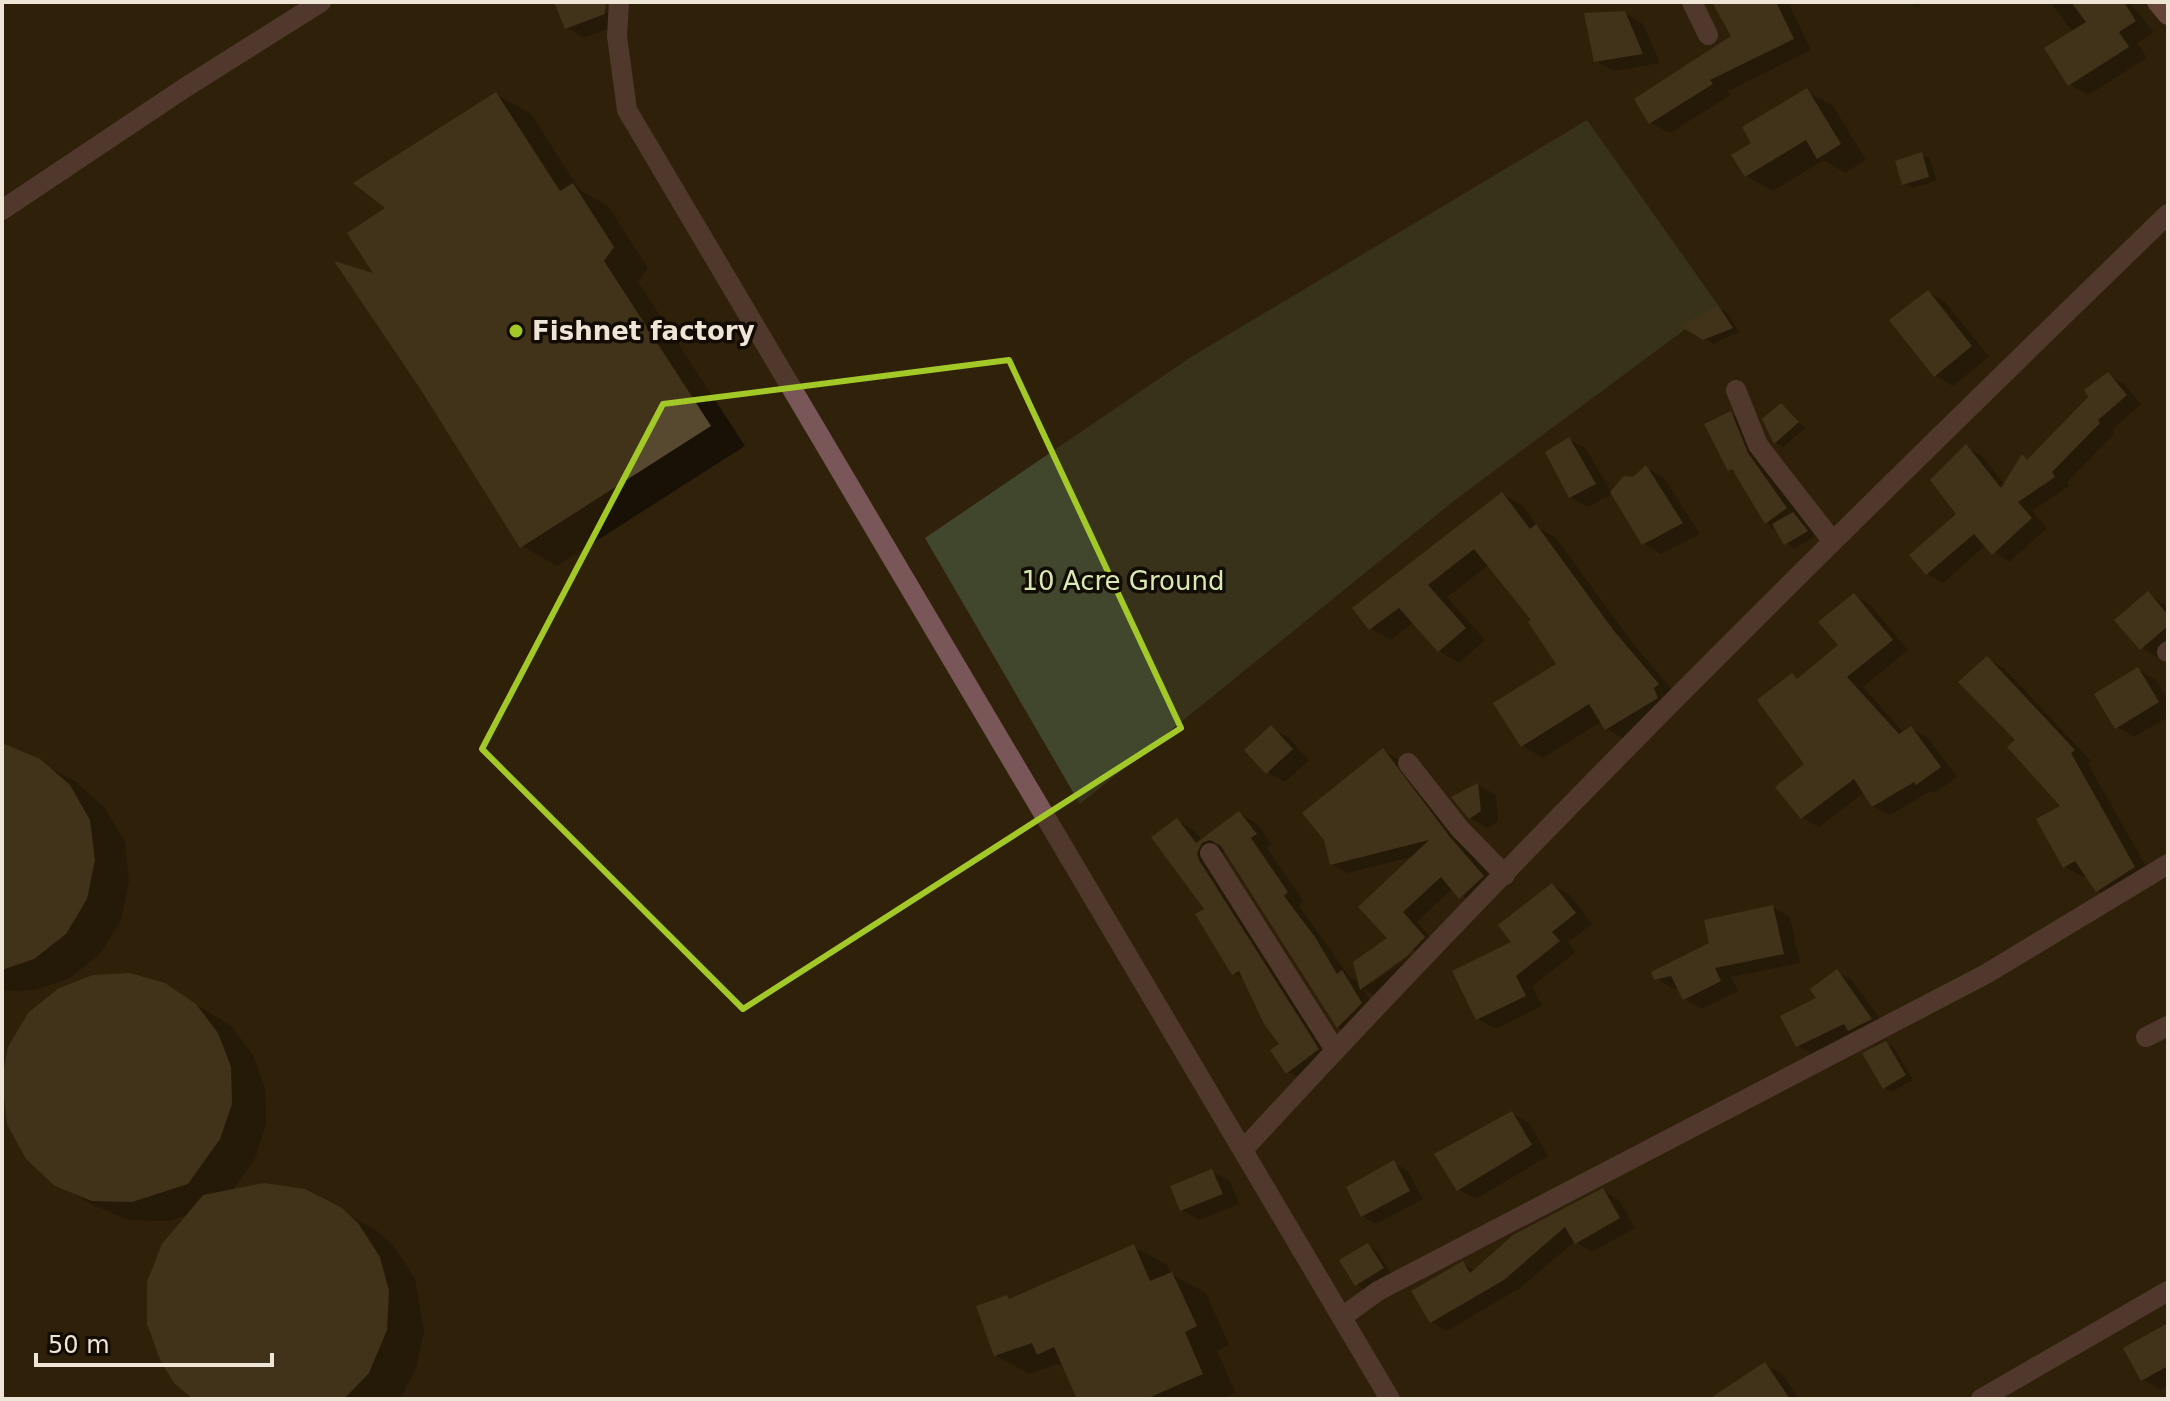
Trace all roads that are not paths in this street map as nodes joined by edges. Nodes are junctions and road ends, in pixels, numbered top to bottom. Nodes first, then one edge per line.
1 (321, 2) edge
2 (619, 2) edge
3 (1692, 2) edge
4 (2157, 2) edge
5 (2168, 15) edge
6 (1708, 35) dead end
7 (2, 210) edge
8 (2168, 214) edge
9 (1736, 390) dead end
10 (1831, 539) junction
11 (1408, 763) dead end
12 (1210, 853) dead end
13 (2168, 864) edge
14 (1505, 875) junction
15 (2168, 1026) edge
16 (2146, 1037) dead end
17 (1335, 1050) junction
18 (1243, 1150) junction
19 (2168, 1291) edge
20 (1342, 1317) junction
21 (1390, 1399) edge
22 (1981, 1399) edge

1 - 7 street
2 - 18 street
3 - 6 street
4 - 5 main road
8 - 10 street
9 - 10 street
10 - 14 street
11 - 14 street
12 - 17 street
13 - 20 street
14 - 17 street
15 - 16 street
17 - 18 street
18 - 20 street
19 - 22 street
20 - 21 street

